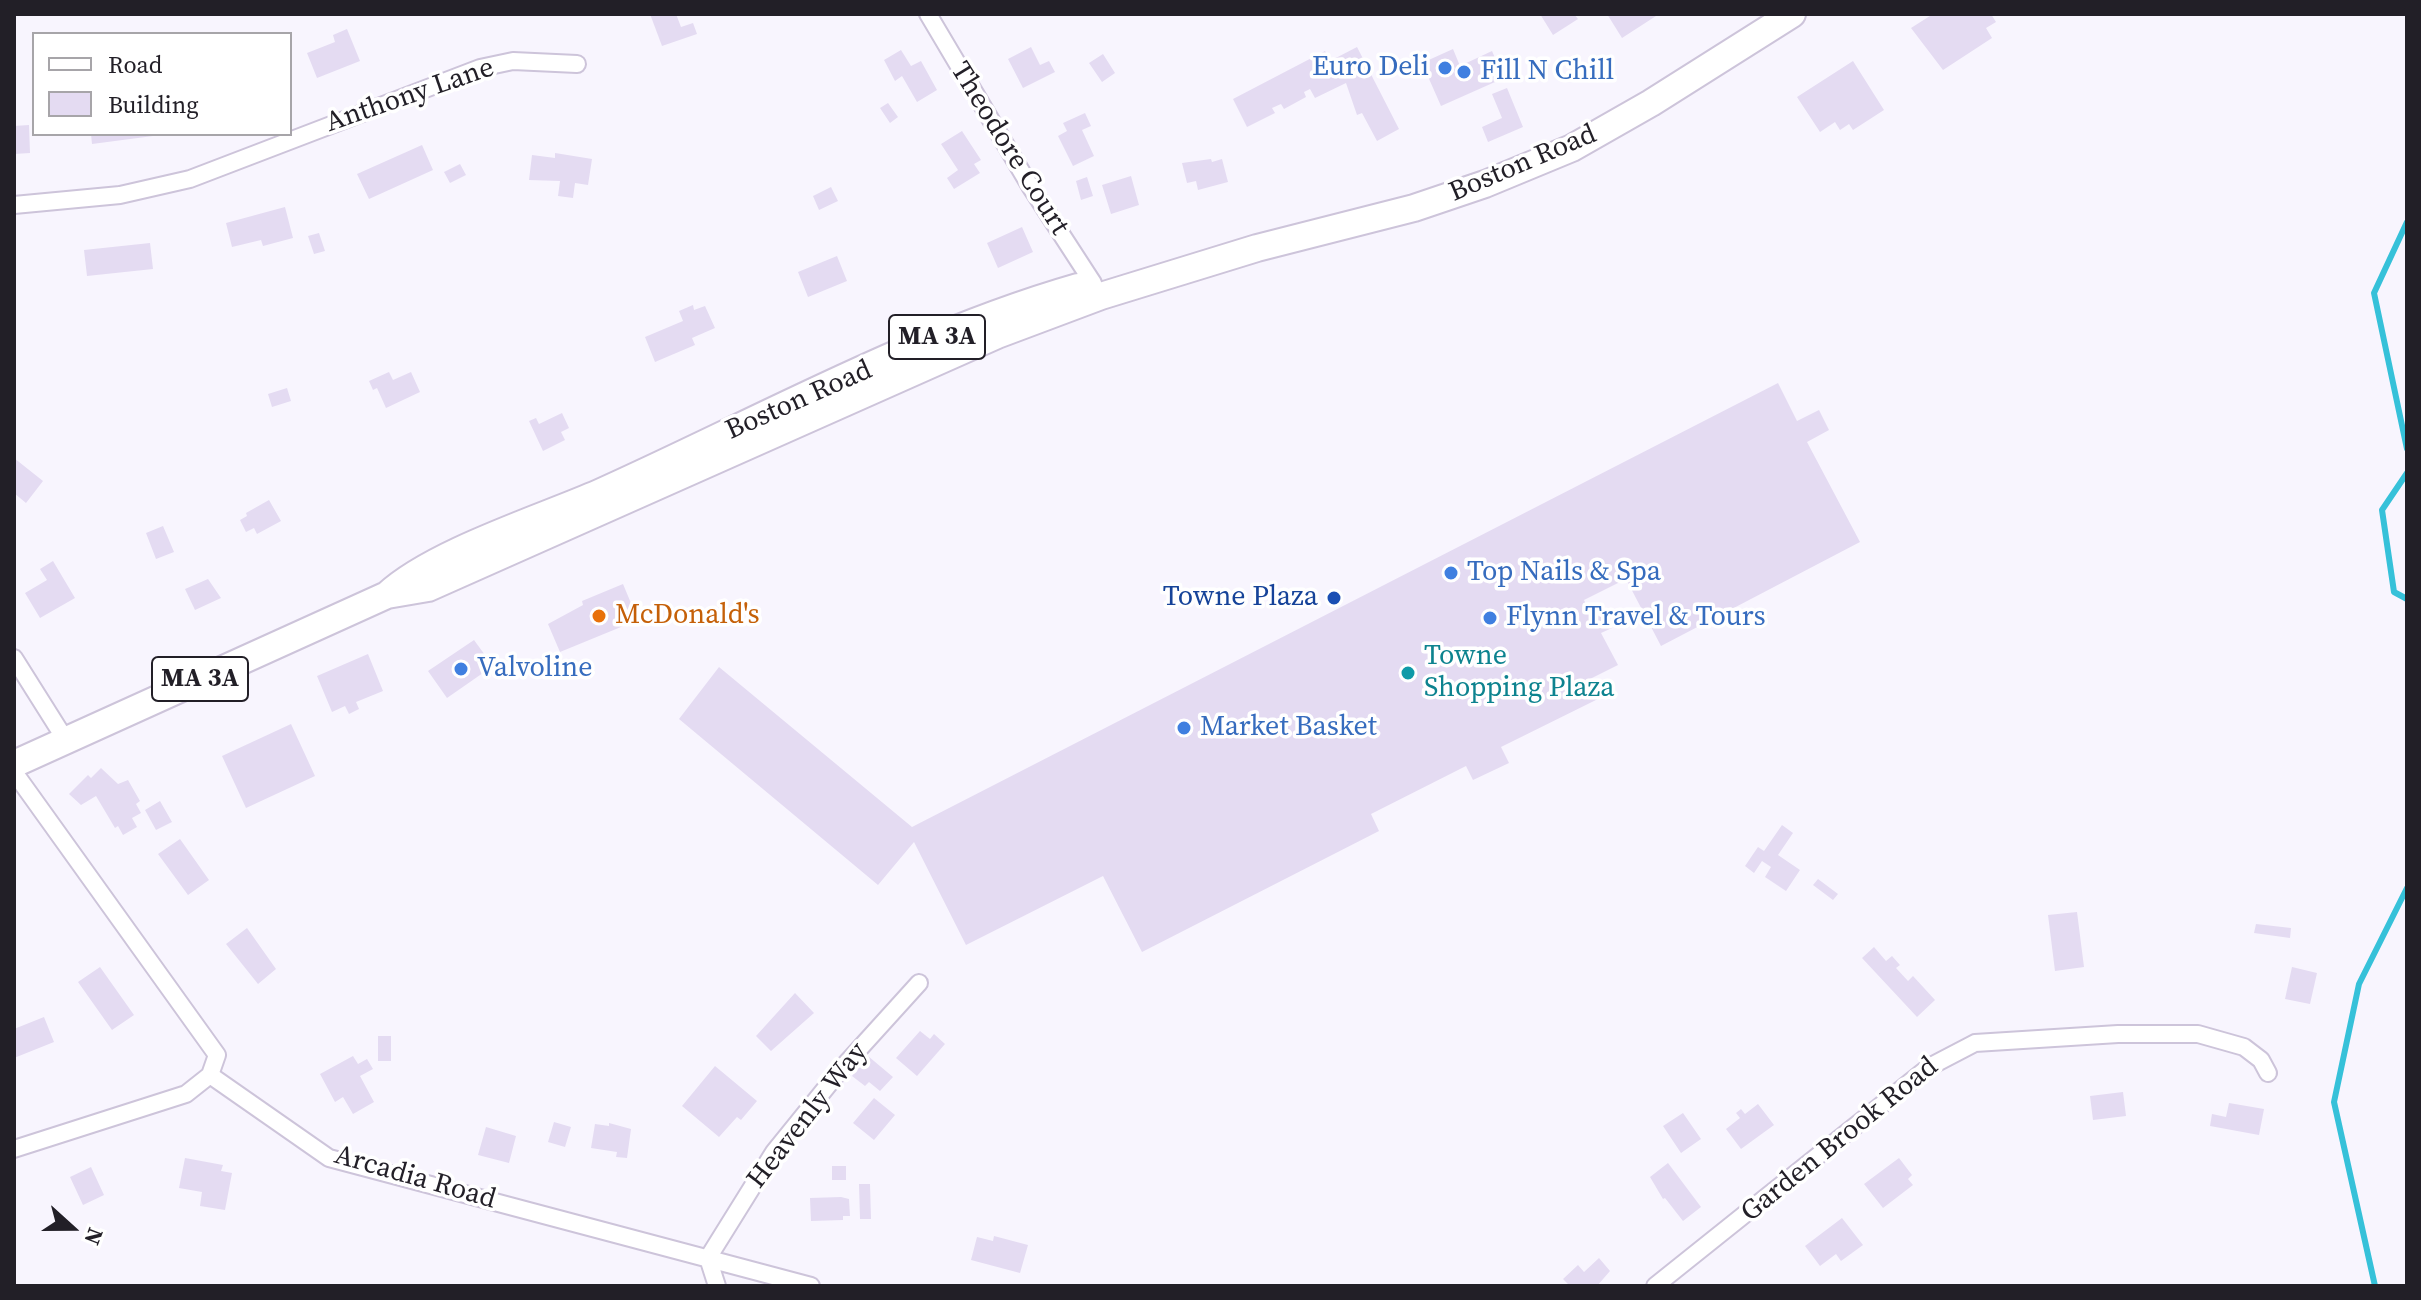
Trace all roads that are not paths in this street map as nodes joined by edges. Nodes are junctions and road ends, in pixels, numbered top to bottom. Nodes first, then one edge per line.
1 (928, 14) edge
2 (1792, 14) edge
3 (577, 64) dead end
4 (14, 205) edge
5 (1230, 257) junction
6 (1093, 283) junction
7 (387, 595) junction
8 (14, 658) edge
9 (65, 739) junction
10 (14, 764) edge
11 (14, 772) edge
12 (919, 983) dead end
13 (2268, 1073) dead end
14 (210, 1075) junction
15 (14, 1149) edge
16 (708, 1258) junction
17 (717, 1286) edge
18 (811, 1286) edge
19 (1655, 1286) edge

1 - 6 street, Theodore Court
2 - 5 main road, Boston Road / MA 3A
3 - 4 street, Anthony Lane
5 - 6 main road, Boston Road / MA 3A
5 - 7 main road, Boston Road / MA 3A
6 - 7 main road, Boston Road / MA 3A
7 - 9 main road, Boston Road / MA 3A
8 - 9 street
9 - 10 main road, Boston Road / MA 3A
11 - 14 street
12 - 16 street, Heavenly Way
13 - 19 street, Garden Brook Road
14 - 15 street
14 - 16 street, Arcadia Road
16 - 17 street
16 - 18 street, Arcadia Road

